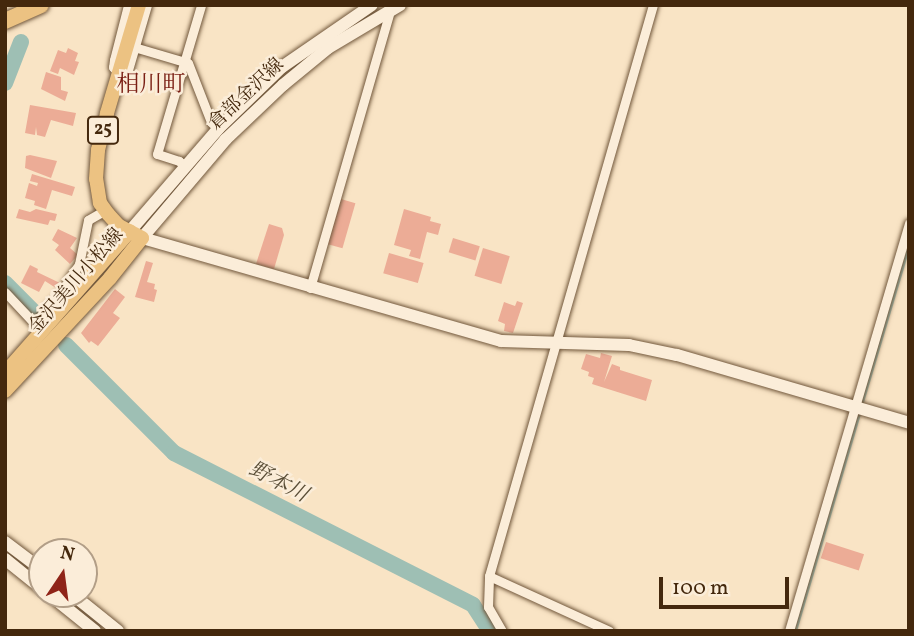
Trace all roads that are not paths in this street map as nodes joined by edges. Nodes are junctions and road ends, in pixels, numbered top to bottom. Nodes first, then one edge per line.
1 (41, 5) edge
2 (128, 5) edge
3 (139, 5) edge
4 (147, 5) edge
5 (201, 5) edge
6 (372, 5) edge
7 (653, 5) edge
8 (394, 7) edge
9 (5, 21) edge
10 (134, 47) junction
11 (184, 61) junction
12 (119, 74) junction
13 (218, 129) junction
14 (186, 166) junction
15 (105, 210) junction
16 (909, 223) edge
17 (136, 235) junction
18 (310, 288) junction
19 (5, 292) edge
20 (554, 345) junction
21 (5, 373) edge
22 (5, 391) edge
23 (854, 407) junction
24 (909, 423) edge
25 (10, 545) edge
26 (5, 559) edge
27 (28, 559) edge
28 (489, 576) junction
29 (28, 578) edge
30 (66, 608) edge
31 (89, 608) edge
32 (95, 631) edge
33 (118, 631) edge
34 (502, 631) edge
35 (609, 631) edge
36 (789, 631) edge

1 - 9 highway
2 - 12 street
3 - 12 main road, 金沢美川小松線 / 25
4 - 10 street
5 - 11 street
6 - 13 street, 倉部金沢線
7 - 20 street
8 - 17 street, 倉部金沢線
8 - 18 street
10 - 11 street
10 - 12 street
11 - 13 street
11 - 14 street
12 - 15 main road, 金沢美川小松線 / 25
13 - 14 street, 倉部金沢線
14 - 17 street, 倉部金沢線
15 - 17 main road, 金沢美川小松線
15 - 19 street
16 - 23 street
17 - 18 street
17 - 21 main road, 金沢美川小松線
17 - 22 main road, 金沢美川小松線
18 - 20 street
20 - 23 street
20 - 28 street
23 - 24 street
23 - 36 street
25 - 26 street
25 - 27 street
26 - 29 street
28 - 34 street
28 - 35 street
30 - 32 street
31 - 33 street

